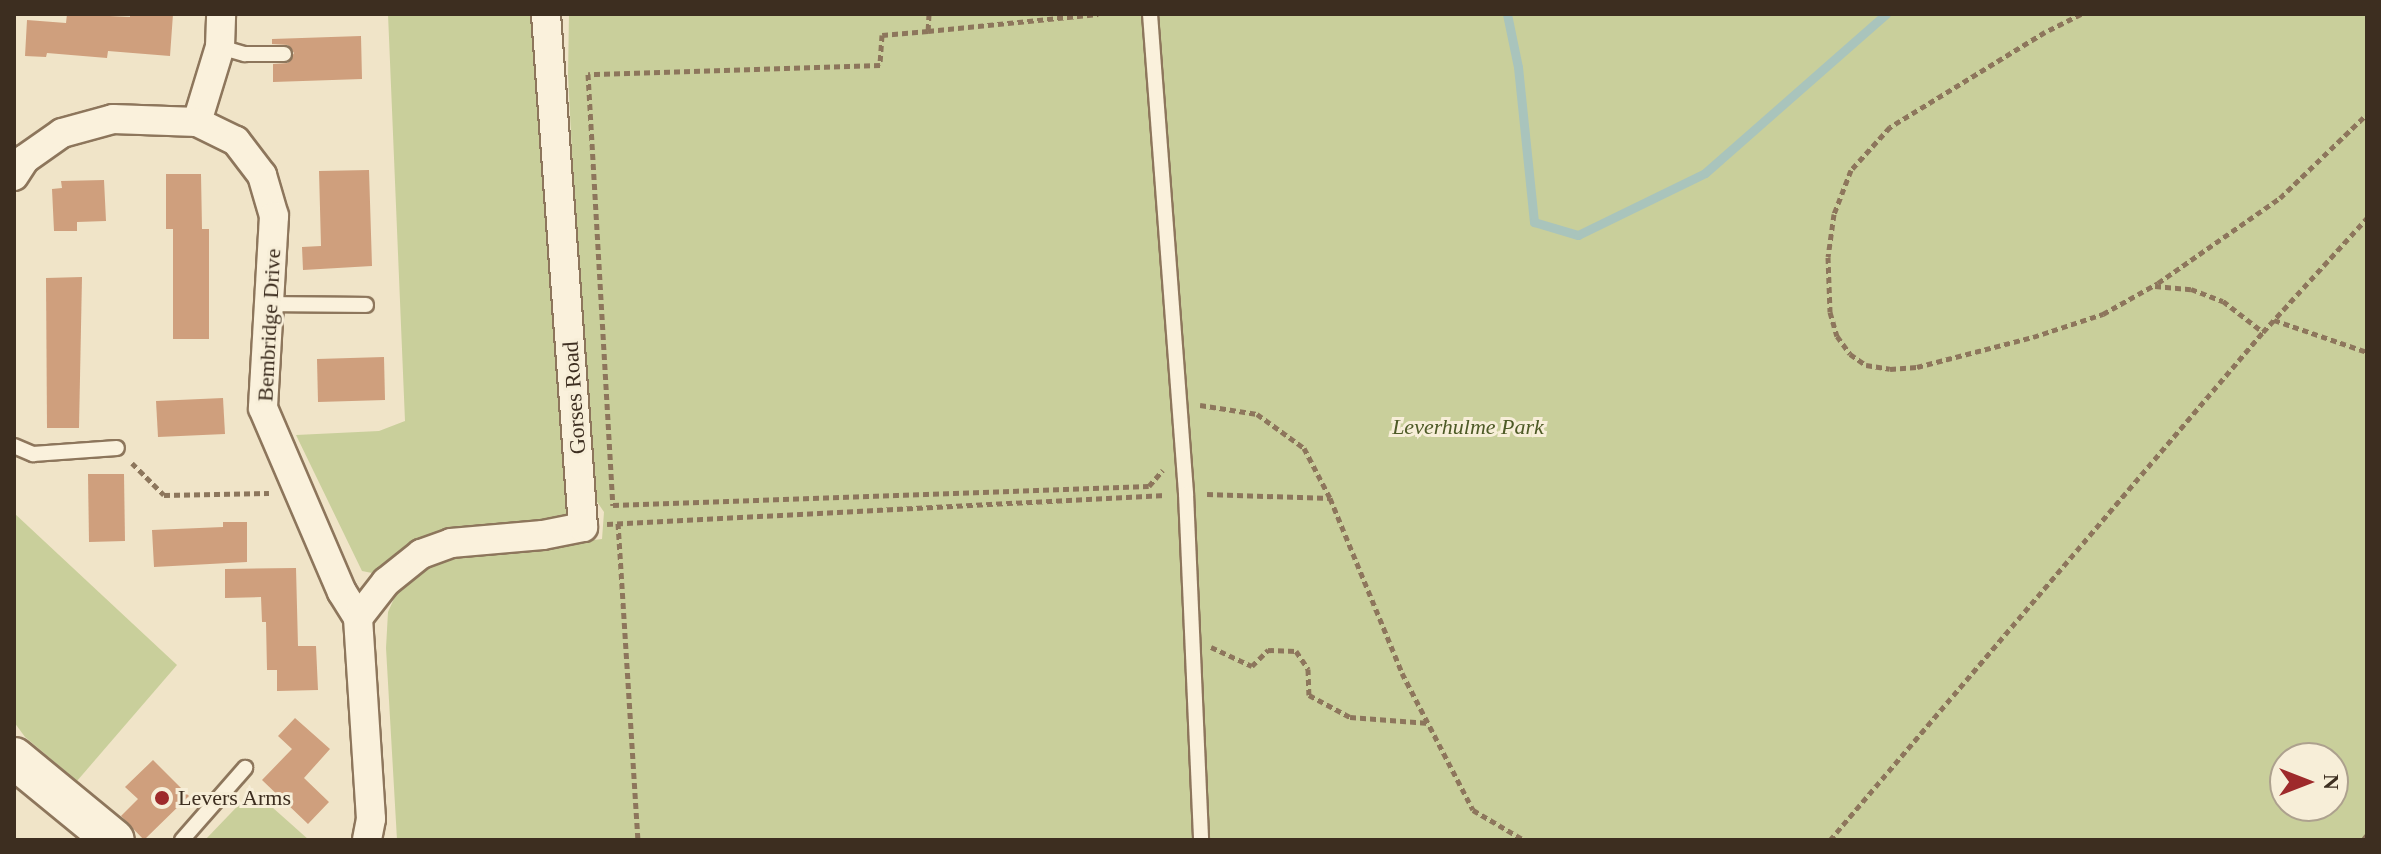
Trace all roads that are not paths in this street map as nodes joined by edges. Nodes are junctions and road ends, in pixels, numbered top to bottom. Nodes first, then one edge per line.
1 (221, 14) edge
2 (546, 14) edge
3 (1150, 14) edge
4 (220, 47) junction
5 (284, 54) dead end
6 (197, 122) junction
7 (14, 176) edge
8 (269, 304) junction
9 (366, 305) dead end
10 (14, 446) edge
11 (117, 448) road end
12 (358, 618) junction
13 (14, 758) edge
14 (245, 768) dead end
15 (114, 840) edge
16 (182, 840) edge
17 (367, 840) edge
18 (1201, 840) edge

1 - 4 street
2 - 12 street, Gorses Road
3 - 18 lane
4 - 5 lane
4 - 6 street
6 - 7 street, Bembridge Drive
6 - 8 street, Bembridge Drive
8 - 9 lane
8 - 12 street, Bembridge Drive
10 - 11 lane
12 - 17 street, Bembridge Drive
13 - 15 main road
14 - 16 lane

